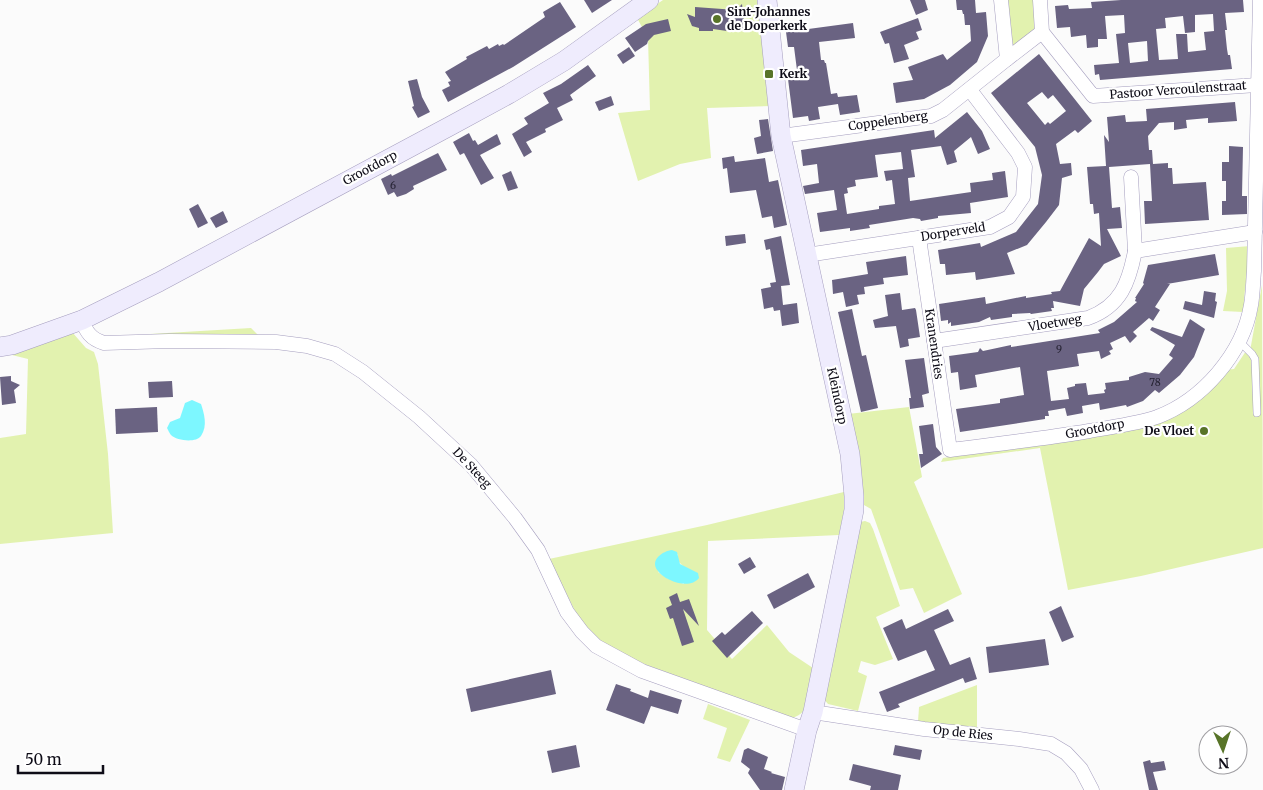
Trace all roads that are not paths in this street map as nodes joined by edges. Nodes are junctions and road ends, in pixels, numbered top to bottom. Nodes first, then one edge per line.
1 (649, 0) edge
2 (767, 0) edge
3 (1001, 0) edge
4 (1040, 0) edge
5 (1260, 0) edge
6 (1042, 32) junction
7 (1007, 59) junction
8 (1258, 84) junction
9 (970, 90) junction
10 (781, 136) junction
11 (1131, 177) dead end
12 (1259, 232) edge
13 (919, 238) junction
14 (1135, 251) junction
15 (807, 255) junction
16 (82, 320) junction
17 (934, 341) junction
18 (1239, 341) junction
19 (0, 347) edge
20 (1257, 413) dead end
21 (950, 450) joint
22 (813, 712) junction
23 (807, 730) junction
24 (794, 790) edge
25 (1092, 790) edge

1 - 16 street, Grootdorp
2 - 10 street, Kleindorp
3 - 7 street
4 - 6 street
5 - 8 street, Grootdorp
6 - 7 street, Coppelenberg
6 - 8 street, Pastoor Vercoulenstraat
7 - 9 street, Coppelenberg
8 - 12 street, Grootdorp
9 - 10 street, Coppelenberg
9 - 13 street, Dorperveld
10 - 15 street, Kleindorp
11 - 14 street, Vloetweg
12 - 14 street
12 - 18 street, Grootdorp
13 - 15 street, Dorperveld
13 - 17 street, Kranendries
14 - 17 street, Vloetweg
15 - 22 street, Kleindorp
16 - 19 street, Grootdorp
16 - 23 street, De Steeg
17 - 21 street, Kranendries
18 - 20 lane
18 - 21 street, Grootdorp
22 - 23 street, Kleindorp
22 - 25 street, Op de Ries
23 - 24 street, Kleindorp

